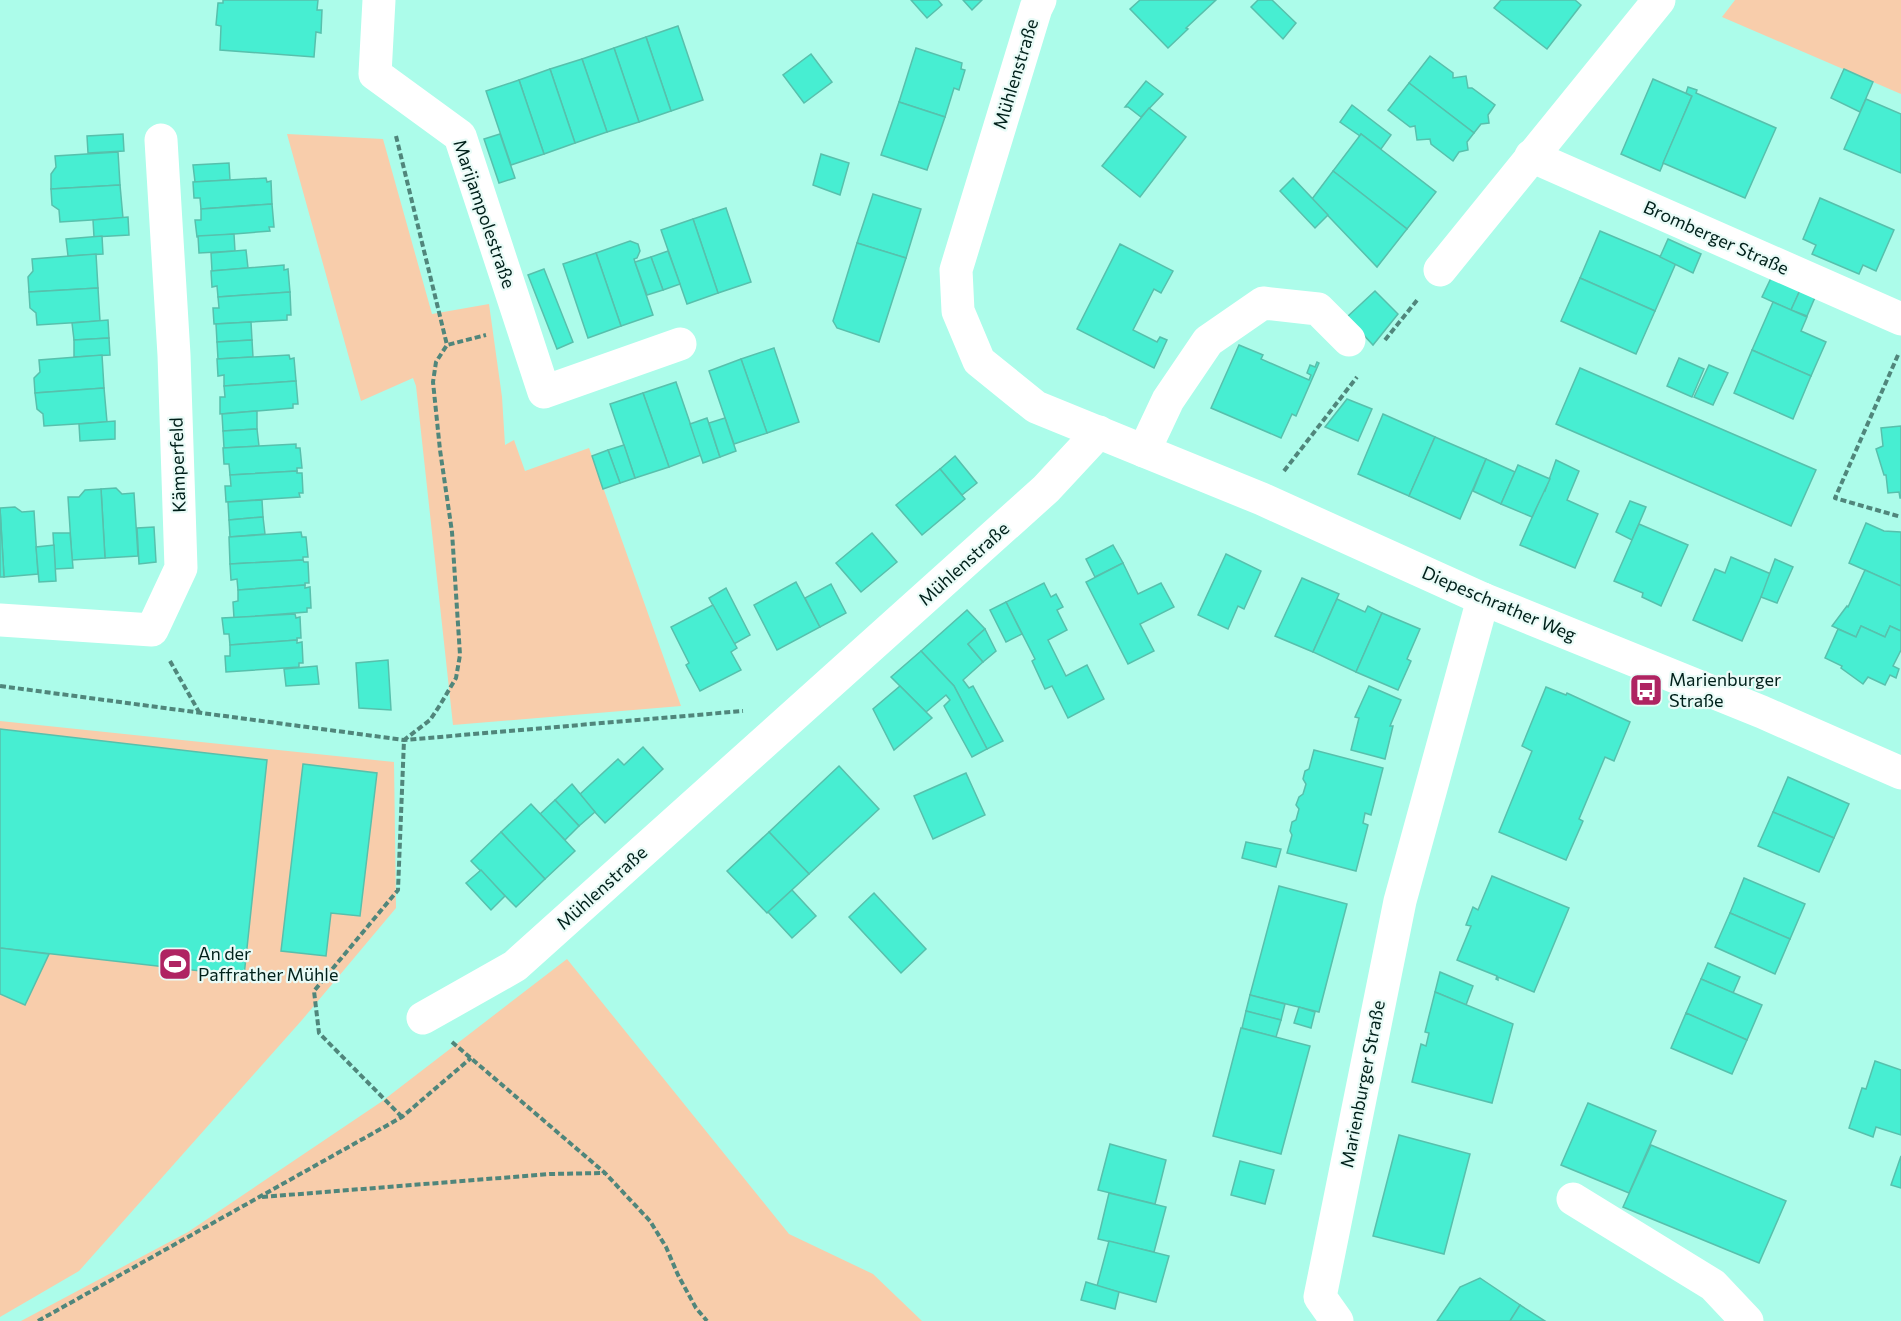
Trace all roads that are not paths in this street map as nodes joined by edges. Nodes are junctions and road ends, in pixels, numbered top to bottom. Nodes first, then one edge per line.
1 (379, 0) edge
2 (1040, 0) edge
3 (1659, 0) edge
4 (161, 140) dead end
5 (1531, 156) junction
6 (1440, 270) road end
7 (1901, 319) edge
8 (1349, 340) dead end
9 (680, 344) dead end
10 (1099, 432) junction
11 (1144, 451) junction
12 (1483, 599) junction
13 (0, 620) edge
14 (1901, 773) edge
15 (423, 1018) dead end
16 (1574, 1199) dead end
17 (1320, 1313) edge
18 (1747, 1321) edge

1 - 9 street, Marijampolestraße
2 - 10 street, Mühlenstraße
3 - 5 street
4 - 13 street, Kämperfeld
5 - 6 street
5 - 7 street, Bromberger Straße
8 - 11 street
10 - 11 street, Diepeschrather Weg
10 - 15 street, Mühlenstraße
11 - 12 street, Diepeschrather Weg
12 - 14 street, Diepeschrather Weg
12 - 17 street, Marienburger Straße
16 - 18 street

